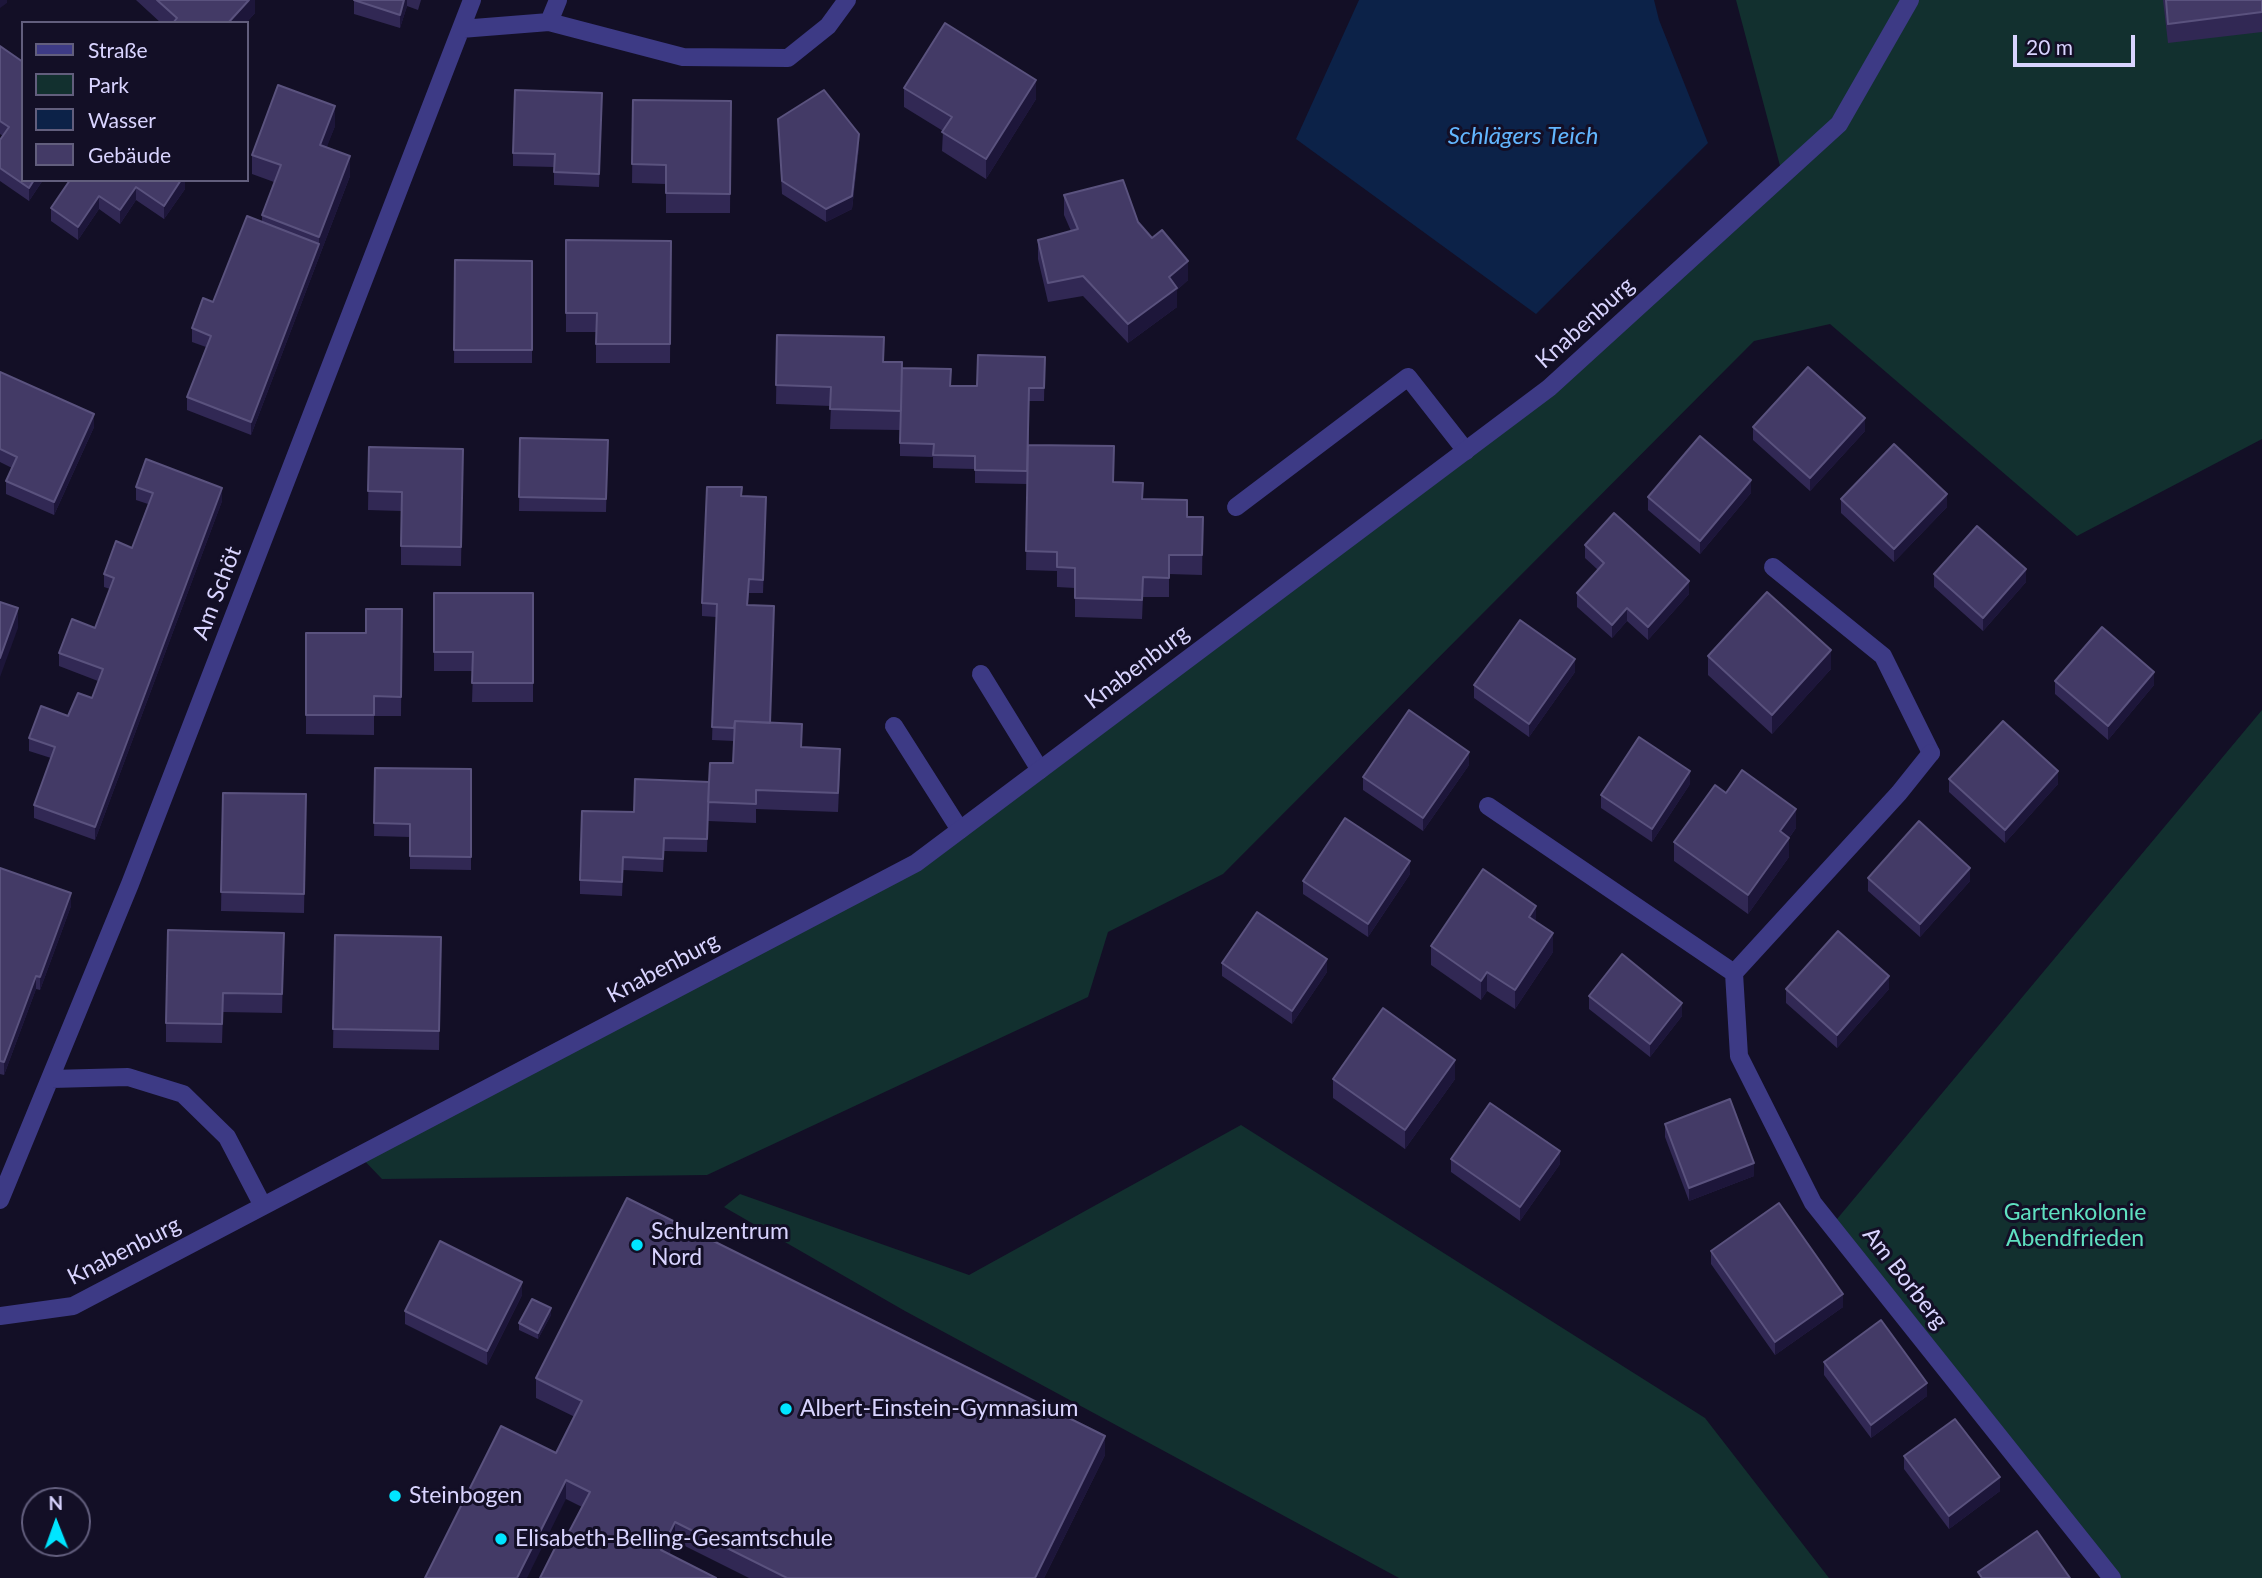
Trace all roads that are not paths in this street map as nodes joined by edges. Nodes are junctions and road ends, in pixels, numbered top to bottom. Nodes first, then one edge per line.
1 (472, 0) edge
2 (558, 0) edge
3 (847, 0) edge
4 (1910, 0) edge
5 (550, 22) junction
6 (461, 29) junction
7 (1466, 451) junction
8 (1236, 507) dead end
9 (1773, 567) dead end
10 (981, 674) dead end
11 (894, 726) dead end
12 (1040, 770) junction
13 (1488, 806) dead end
14 (960, 830) junction
15 (1734, 973) junction
16 (51, 1079) junction
17 (0, 1200) edge
18 (263, 1206) junction
19 (0, 1316) edge
20 (2112, 1578) edge

1 - 6 street, Am Schöt
2 - 5 street
3 - 5 street
4 - 7 street, Knabenburg
5 - 6 street
6 - 16 street, Am Schöt
7 - 8 street
7 - 12 street, Knabenburg
9 - 15 street
10 - 12 street
11 - 14 street
12 - 14 street, Knabenburg
13 - 15 street
14 - 18 street, Knabenburg
15 - 20 street, Am Borberg
16 - 17 street, Am Schöt
16 - 18 street
18 - 19 street, Knabenburg

